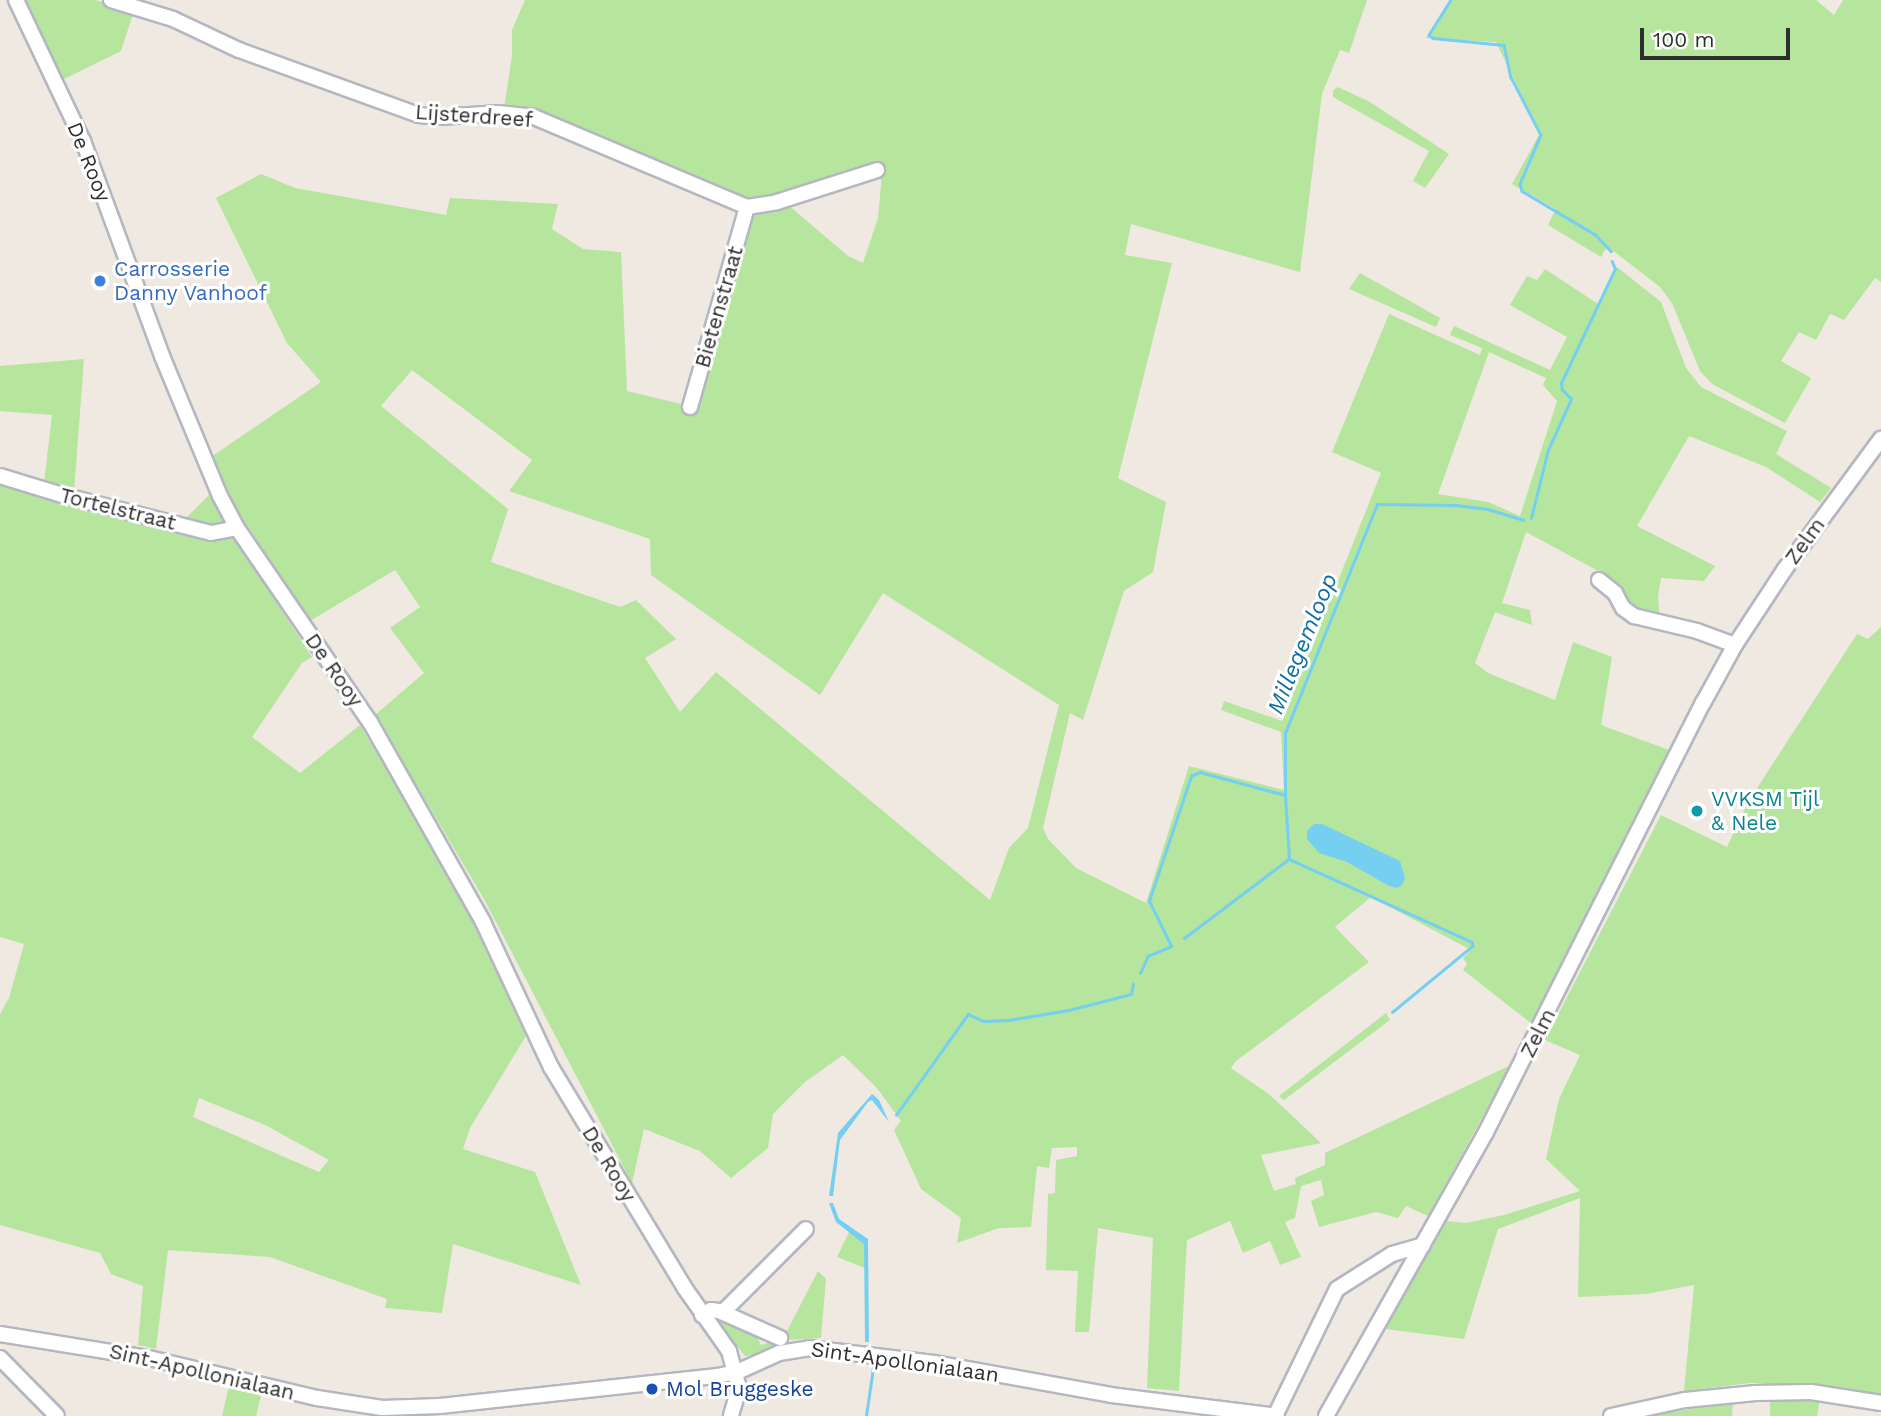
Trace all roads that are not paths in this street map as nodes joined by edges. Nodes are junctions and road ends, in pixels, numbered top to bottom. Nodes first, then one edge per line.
1 (16, 0) edge
2 (111, 0) edge
3 (877, 170) dead end
4 (747, 207) junction
5 (690, 407) dead end
6 (1881, 439) edge
7 (0, 476) edge
8 (237, 528) junction
9 (1599, 580) dead end
10 (1735, 645) junction
11 (806, 1229) dead end
12 (1423, 1245) junction
13 (723, 1312) junction
14 (702, 1315) junction
15 (0, 1334) edge
16 (779, 1338) dead end
17 (0, 1358) edge
18 (737, 1372) junction
19 (1881, 1403) edge
20 (361, 1411) edge
21 (1326, 1415) edge
22 (57, 1416) edge
23 (731, 1416) edge
24 (1276, 1416) edge
25 (1611, 1416) edge

1 - 8 street, De Rooy
2 - 4 street, Lijsterdreef
3 - 4 street
4 - 5 street, Bietenstraat
6 - 10 street, Zelm
7 - 8 street, Tortelstraat
8 - 14 street, De Rooy
9 - 10 street
10 - 12 street, Zelm
11 - 13 street
12 - 21 street, Zelm
12 - 24 street, Sint-Apollonialaan
13 - 14 street
13 - 16 street
14 - 18 street, De Rooy
15 - 20 street, Sint-Apollonialaan
17 - 22 street
18 - 20 street, Sint-Apollonialaan
18 - 23 street
18 - 24 street, Sint-Apollonialaan
19 - 25 street

